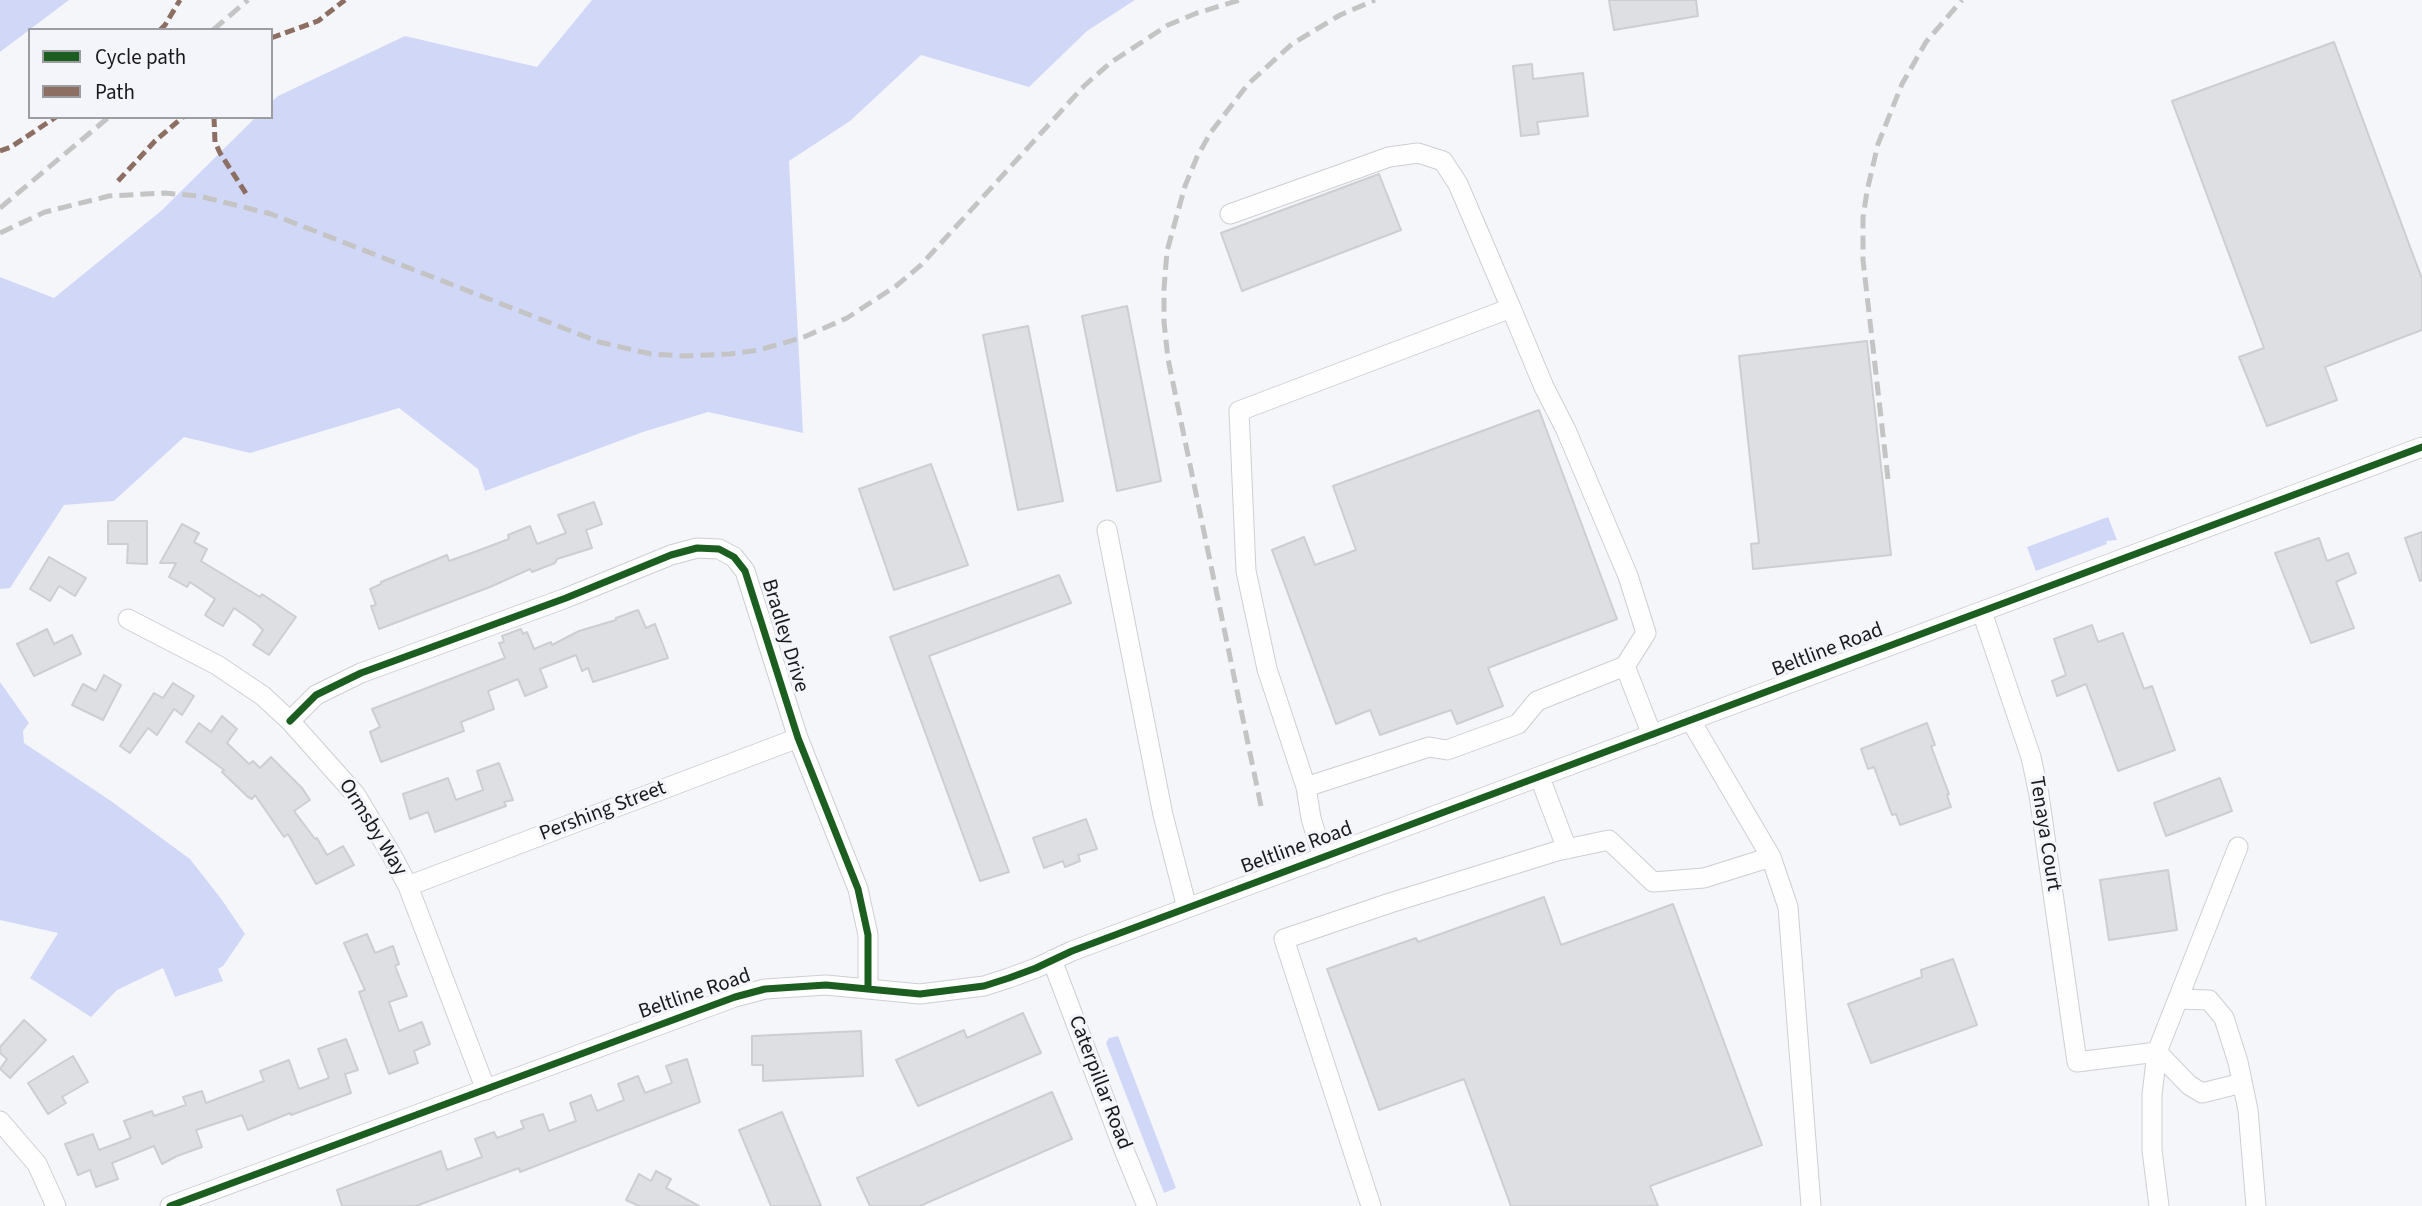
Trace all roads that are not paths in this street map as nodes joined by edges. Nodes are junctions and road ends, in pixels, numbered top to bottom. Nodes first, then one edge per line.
1 (1230, 214) dead end
2 (1511, 308) junction
3 (2422, 447) edge
4 (1107, 530) dead end
5 (1982, 612) junction
6 (128, 619) dead end
7 (1625, 666) junction
8 (290, 720) junction
9 (1691, 721) junction
10 (1652, 736) junction
11 (798, 738) junction
12 (1539, 778) junction
13 (1306, 787) junction
14 (2238, 848) dead end
15 (1567, 849) junction
16 (1771, 857) junction
17 (1323, 858) junction
18 (408, 886) junction
19 (1187, 908) junction
20 (1052, 960) junction
21 (868, 988) junction
22 (2178, 999) junction
23 (2157, 1052) junction
24 (2242, 1083) junction
25 (486, 1090) junction
26 (0, 1121) edge
27 (56, 1206) edge
28 (170, 1206) edge
29 (1147, 1206) edge
30 (1371, 1206) edge
31 (1811, 1206) edge
32 (2159, 1206) edge
33 (2256, 1206) edge

1 - 2 street
2 - 7 street
2 - 13 street
3 - 5 street, Beltline Road
4 - 19 street
5 - 9 street, Beltline Road
5 - 23 street, Tenaya Court
6 - 8 street, Ormsby Way
7 - 10 street
7 - 13 street
8 - 11 street, Bradley Drive
8 - 18 street, Ormsby Way
9 - 10 street, Beltline Road
9 - 16 street
10 - 12 street, Beltline Road
11 - 18 street, Pershing Street
11 - 21 street, Bradley Drive
12 - 15 street
12 - 17 street, Beltline Road
13 - 17 street
14 - 22 street
15 - 16 street
15 - 30 street
16 - 31 street
17 - 19 street, Beltline Road
18 - 25 street, Ormsby Way
19 - 20 street, Beltline Road
20 - 21 street, Beltline Road
20 - 29 street, Caterpillar Road
21 - 25 street, Beltline Road
22 - 23 street
22 - 24 street
23 - 24 street
23 - 32 street
24 - 33 street
25 - 28 street, Beltline Road
26 - 27 street

